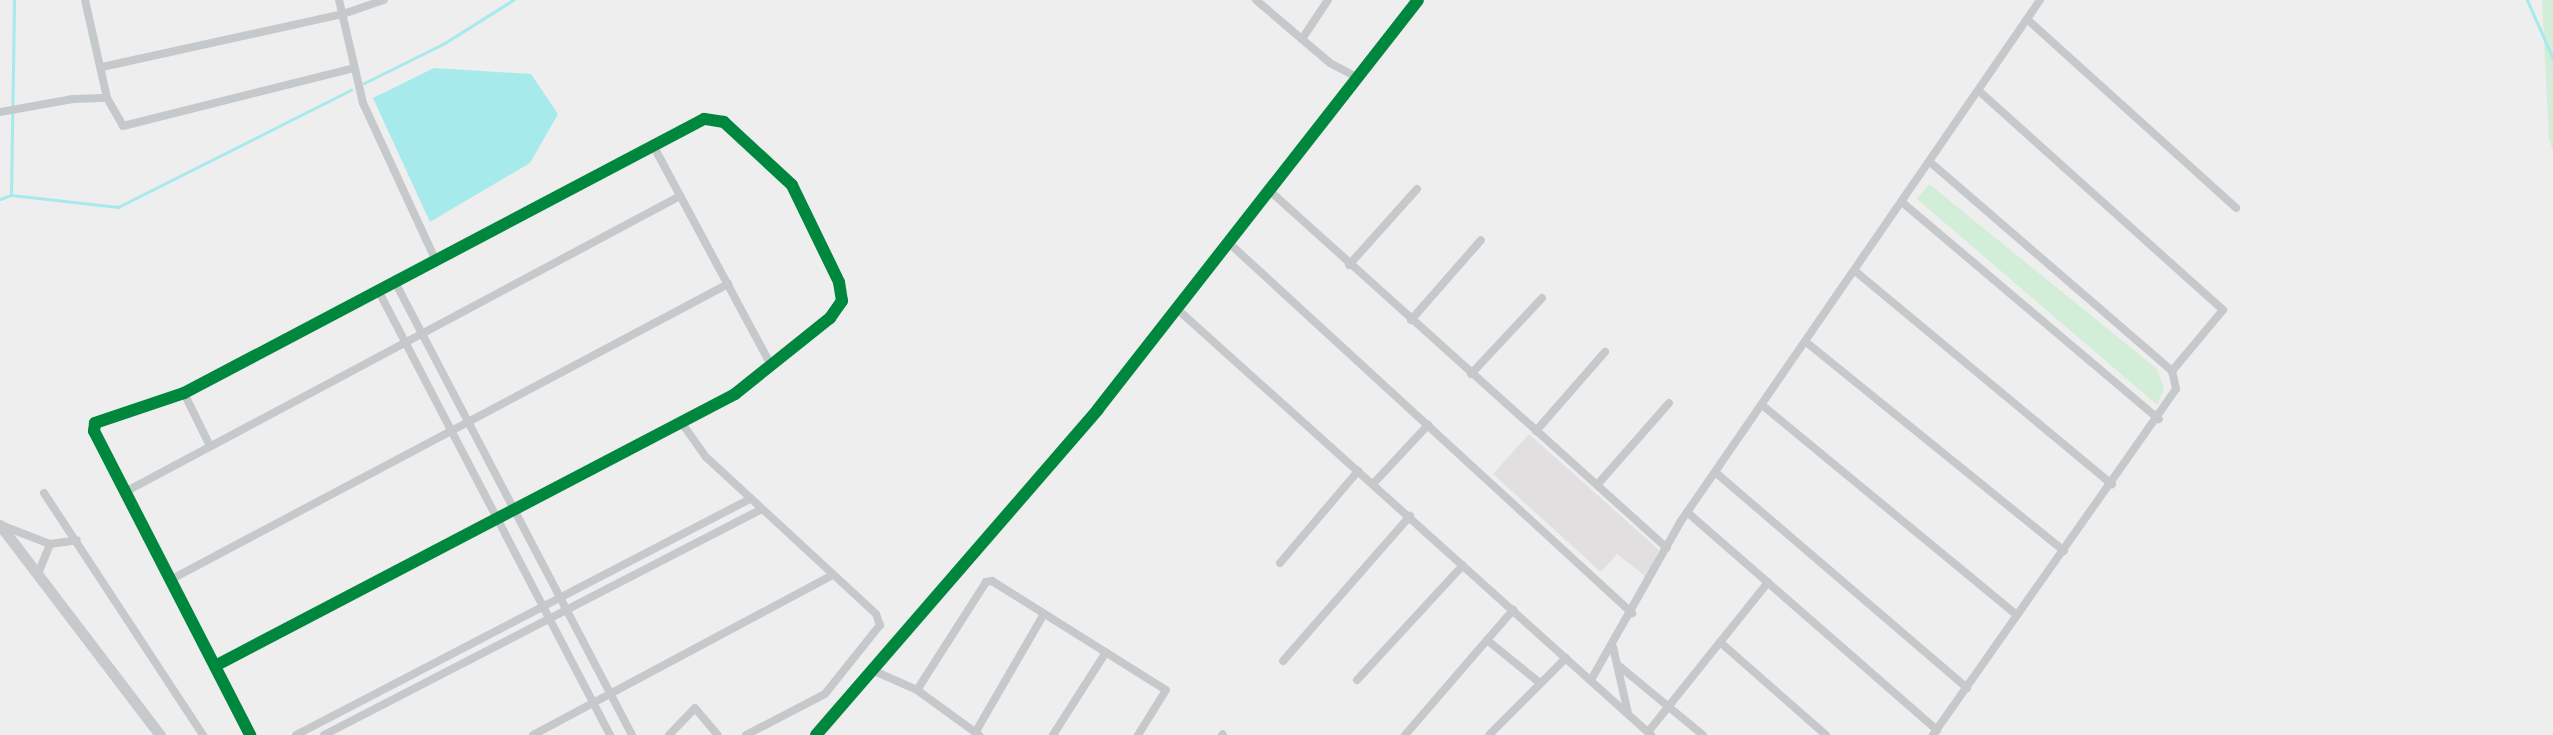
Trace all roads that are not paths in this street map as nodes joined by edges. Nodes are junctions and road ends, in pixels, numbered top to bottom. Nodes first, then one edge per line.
1 (85, 0) edge
2 (339, 0) edge
3 (384, 0) edge
4 (1256, 0) edge
5 (1328, 0) edge
6 (1418, 0) edge
7 (2040, 0) edge
8 (362, 2) edge
9 (343, 14) junction
10 (2027, 19) junction
11 (1302, 39) junction
12 (102, 67) junction
13 (354, 68) junction
14 (1358, 78) junction
15 (1979, 91) junction
16 (107, 98) junction
17 (0, 112) edge
18 (654, 147) junction
19 (1930, 162) junction
20 (1417, 189) dead end
21 (1271, 192) junction
22 (680, 196) junction
23 (1903, 203) junction
24 (2236, 208) dead end
25 (1481, 240) dead end
26 (1230, 244) junction
27 (436, 261) junction
28 (1349, 265) junction
29 (1855, 271) junction
30 (395, 282) junction
31 (728, 284) junction
32 (378, 290) junction
33 (1542, 298) dead end
34 (1176, 308) junction
35 (1411, 320) junction
36 (421, 333) junction
37 (405, 342) junction
38 (1806, 342) junction
39 (1605, 352) dead end
40 (771, 365) junction
41 (2172, 371) junction
42 (1471, 374) junction
43 (184, 393) junction
44 (1669, 403) dead end
45 (1762, 405) junction
46 (2159, 419) junction
47 (681, 422) junction
48 (468, 423) junction
49 (1428, 425) junction
50 (1536, 431) junction
51 (451, 432) junction
52 (210, 446) junction
53 (1358, 471) junction
54 (1715, 472) junction
55 (1373, 484) junction
56 (2112, 484) junction
57 (1597, 485) junction
58 (125, 492) junction
59 (44, 493) dead end
60 (750, 499) junction
61 (761, 509) junction
62 (513, 510) junction
63 (1687, 512) junction
64 (1410, 516) junction
65 (497, 519) junction
66 (0, 525) edge
67 (77, 540) junction
68 (50, 544) junction
69 (1667, 548) junction
70 (2064, 551) junction
71 (1280, 563) dead end
72 (1463, 565) junction
73 (38, 574) junction
74 (833, 575) junction
75 (170, 580) junction
76 (1768, 582) junction
77 (559, 598) junction
78 (542, 607) junction
79 (566, 609) junction
80 (1513, 610) junction
81 (1632, 613) junction
82 (1044, 614) junction
83 (2017, 615) junction
84 (549, 618) junction
85 (1487, 640) junction
86 (1720, 642) junction
87 (1613, 647) junction
88 (1106, 652) junction
89 (1566, 658) junction
90 (1283, 661) dead end
91 (1618, 665) junction
92 (215, 666) junction
93 (872, 670) junction
94 (1357, 680) dead end
95 (1591, 680) junction
96 (1540, 683) junction
97 (1967, 688) junction
98 (917, 690) junction
99 (611, 694) junction
100 (594, 704) junction
101 (1669, 704) junction
102 (1628, 714) junction
103 (1935, 732) edge
104 (977, 734) edge
105 (1650, 734) edge
106 (160, 735) edge
107 (203, 735) edge
108 (250, 735) edge
109 (296, 735) edge
110 (324, 735) edge
111 (533, 735) edge
112 (610, 735) edge
113 (632, 735) edge
114 (669, 735) edge
115 (718, 735) edge
116 (746, 735) edge
117 (816, 735) edge
118 (1053, 735) edge
119 (1138, 735) edge
120 (1405, 735) edge
121 (1489, 735) edge
122 (1703, 735) edge
123 (1826, 735) edge

1 - 12 street
2 - 9 street
3 - 8 street
4 - 11 street
5 - 11 street
6 - 14 street
7 - 10 street
8 - 9 street
9 - 12 street
9 - 13 street
10 - 15 street
10 - 24 street
11 - 14 street
12 - 16 street
13 - 16 street
13 - 27 street
14 - 21 street
15 - 19 street
15 - 41 street
16 - 17 street
18 - 22 street
18 - 27 street
18 - 40 street
19 - 23 street
19 - 41 street
20 - 28 street
21 - 26 street
21 - 28 street
22 - 31 street
22 - 36 street
23 - 29 street
23 - 46 street
25 - 35 street
26 - 34 street
26 - 49 street
27 - 30 street
28 - 35 street
29 - 38 street
29 - 56 street
30 - 32 street
30 - 36 street
31 - 40 street
31 - 48 street
32 - 37 street
32 - 43 street
33 - 42 street
34 - 53 street
34 - 93 street
35 - 42 street
36 - 37 street
36 - 48 street
37 - 51 street
37 - 52 street
38 - 45 street
38 - 70 street
39 - 50 street
40 - 47 street
41 - 46 street
42 - 50 street
43 - 52 street
43 - 58 street
44 - 57 street
45 - 54 street
45 - 83 street
46 - 56 street
47 - 60 street
47 - 62 street
48 - 51 street
48 - 62 street
49 - 55 street
49 - 81 street
50 - 57 street
51 - 65 street
51 - 75 street
52 - 58 street
53 - 55 street
53 - 71 street
54 - 63 street
54 - 97 street
55 - 64 street
56 - 70 street
57 - 69 street
58 - 75 street
59 - 67 street
60 - 61 street
60 - 77 street
61 - 74 street
61 - 79 street
62 - 65 street
62 - 77 street
63 - 69 street
63 - 76 street
64 - 72 street
64 - 90 street
65 - 78 street
65 - 92 street
66 - 68 street
66 - 73 street
67 - 68 street
67 - 107 street
68 - 73 street
69 - 81 street
70 - 83 street
72 - 80 street
72 - 94 street
73 - 106 street
74 - 99 street
74 - 116 street
75 - 92 street
76 - 86 street
76 - 103 street
77 - 78 street
77 - 79 street
78 - 84 street
78 - 109 street
79 - 84 street
79 - 99 street
80 - 85 street
80 - 89 street
81 - 87 street
82 - 88 street
82 - 98 street
82 - 104 street
83 - 97 street
84 - 100 street
84 - 110 street
85 - 96 street
85 - 120 street
86 - 101 street
86 - 123 street
87 - 91 street
87 - 95 street
88 - 118 street
88 - 119 street
89 - 95 street
89 - 96 street
91 - 101 street
91 - 102 street
92 - 108 street
93 - 98 street
93 - 117 street
95 - 102 street
96 - 121 street
97 - 103 street
98 - 104 street
99 - 100 street
99 - 113 street
100 - 111 street
100 - 112 street
101 - 105 street
101 - 122 street
102 - 105 street
114 - 115 street

